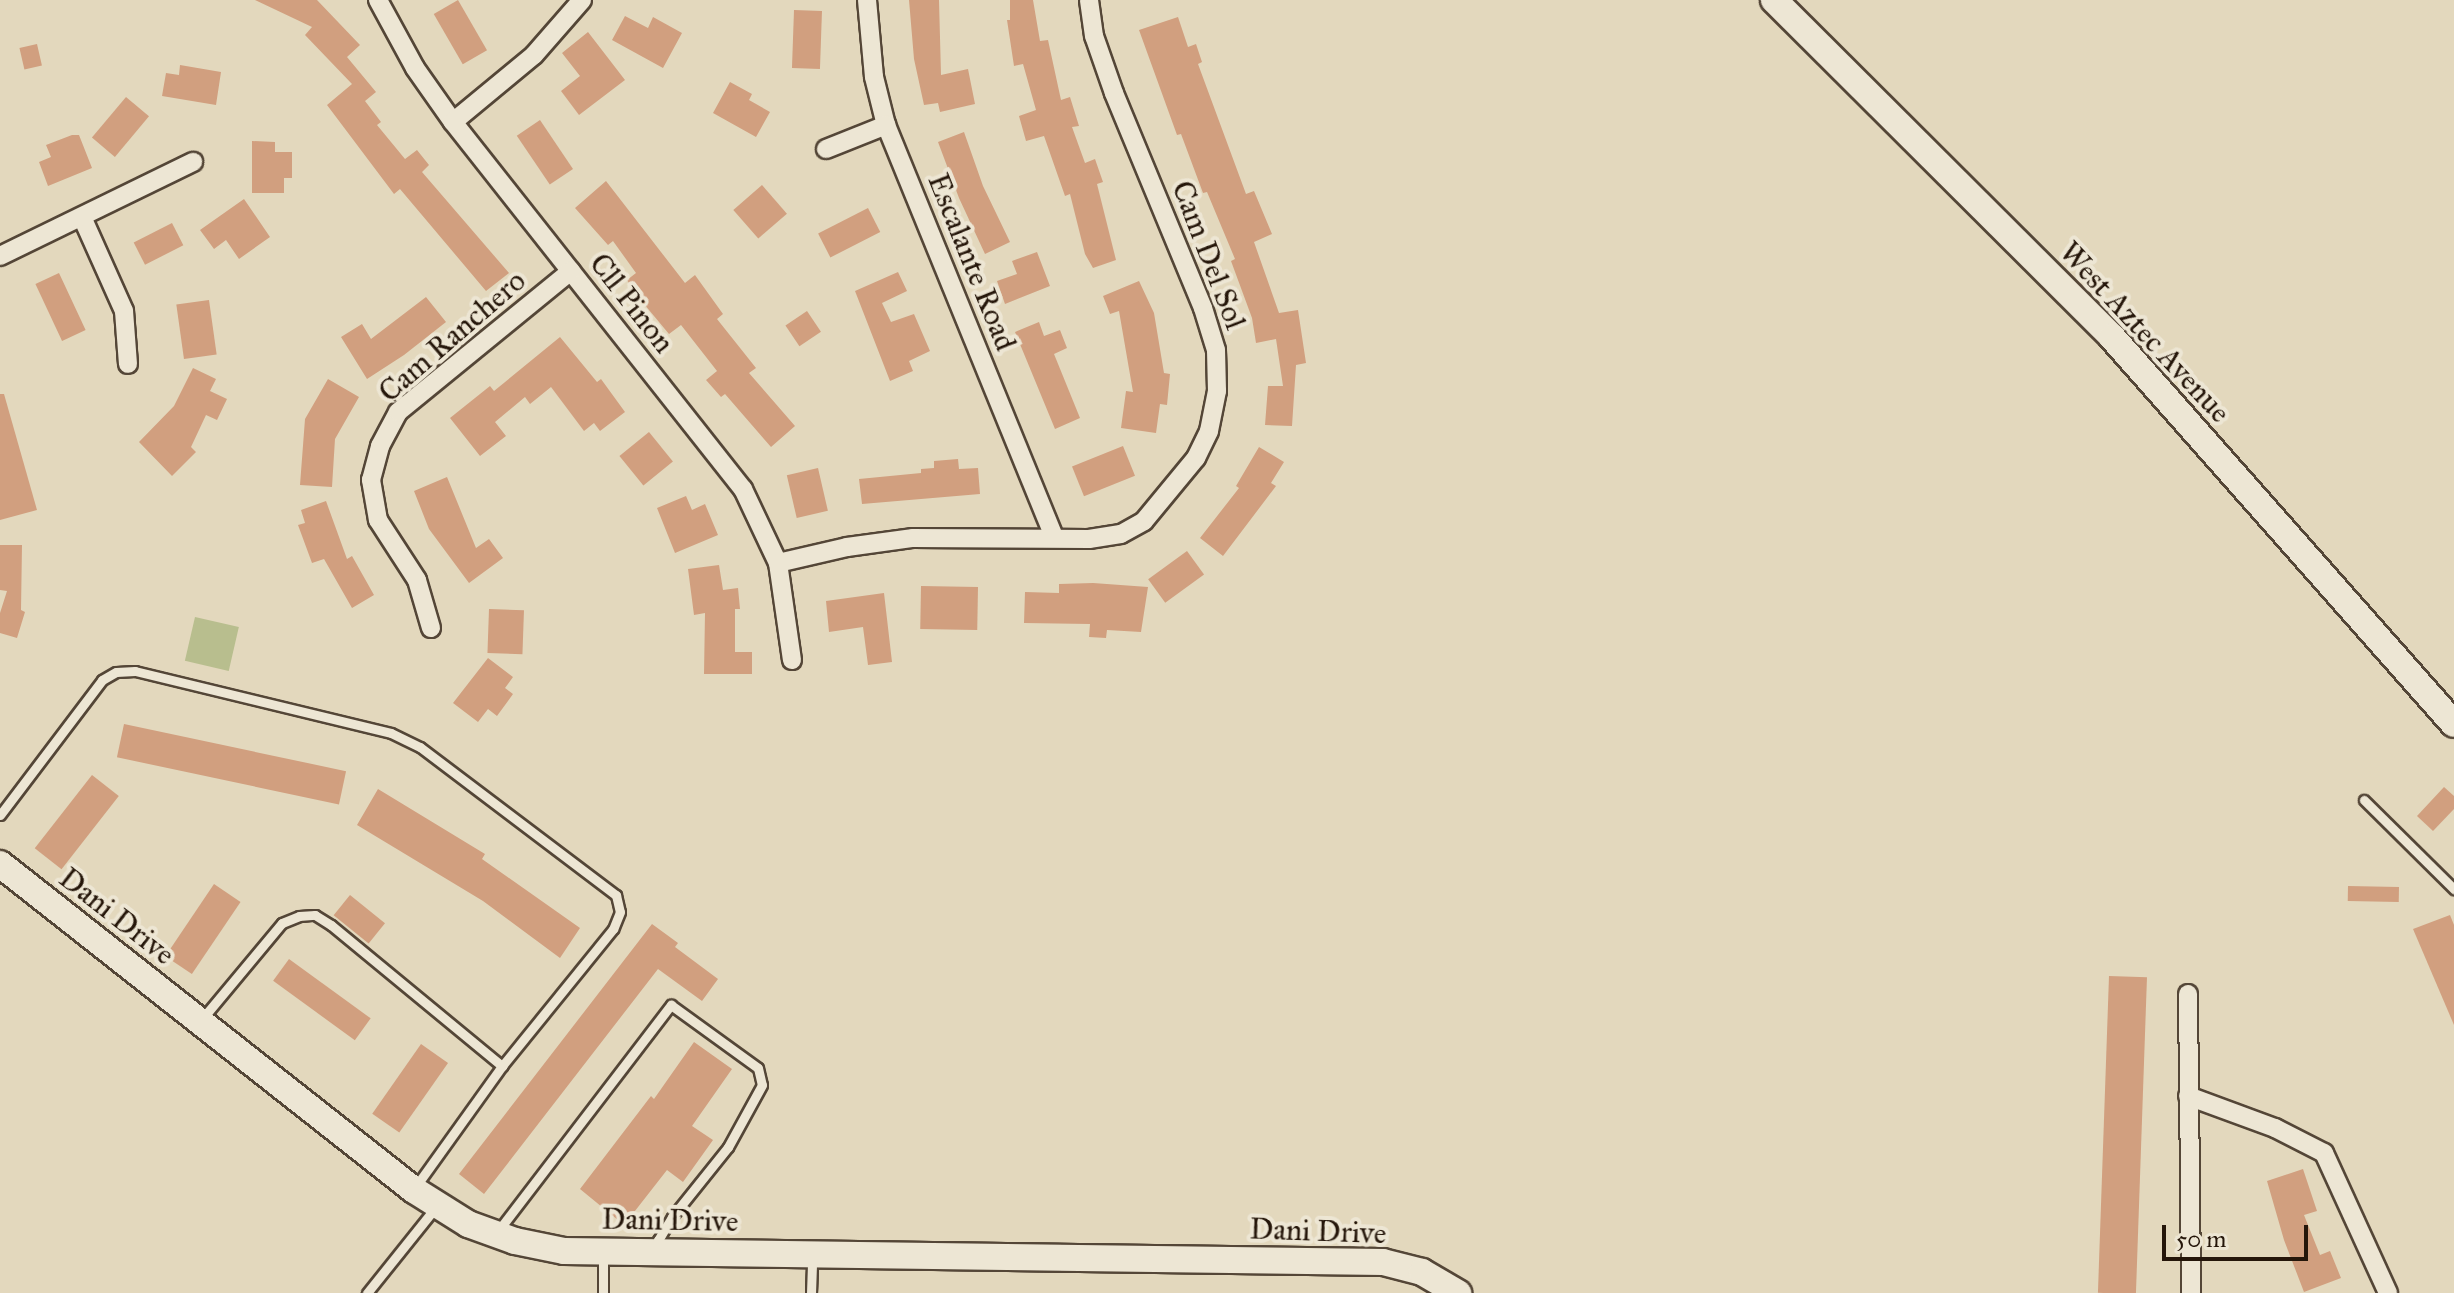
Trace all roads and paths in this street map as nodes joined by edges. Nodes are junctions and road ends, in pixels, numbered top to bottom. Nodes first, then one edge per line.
1 (378, 0) edge
2 (582, 0) edge
3 (867, 0) edge
4 (1089, 0) edge
5 (1774, 0) edge
6 (453, 122) junction
7 (886, 125) junction
8 (826, 149) dead end
9 (193, 162) dead end
10 (82, 217) junction
11 (0, 256) edge
12 (571, 271) junction
13 (128, 364) dead end
14 (1054, 537) junction
15 (778, 563) junction
16 (431, 628) dead end
17 (792, 660) dead end
18 (2454, 724) edge
19 (2364, 800) dead end
20 (0, 815) edge
21 (0, 864) edge
22 (2454, 889) edge
23 (2188, 994) dead end
24 (200, 1021) junction
25 (502, 1066) junction
26 (2188, 1096) junction
27 (414, 1190) junction
28 (437, 1205) junction
29 (496, 1234) junction
30 (604, 1251) junction
31 (659, 1252) junction
32 (812, 1255) junction
33 (367, 1293) edge
34 (603, 1293) edge
35 (811, 1293) edge
36 (1458, 1293) edge
37 (2191, 1293) edge
38 (2388, 1293) edge

1 - 6 street, Cll Pinon
2 - 6 street
3 - 7 street, Escalante Road
4 - 14 street, Cam Del Sol
5 - 18 street, West Aztec Avenue
6 - 12 street, Cll Pinon
7 - 8 street
7 - 14 street, Escalante Road
9 - 10 street
10 - 11 street
10 - 13 street
12 - 15 street, Cll Pinon
12 - 16 street, Cam Ranchero
14 - 15 street, Cam Del Sol
15 - 17 street, Cll Pinon
19 - 22 lane
20 - 25 lane
21 - 24 street, Dani Drive
23 - 26 street
24 - 25 lane
24 - 27 street, Dani Drive
25 - 27 lane
26 - 37 street
26 - 38 street
27 - 28 street, Dani Drive
28 - 29 street, Dani Drive
28 - 33 lane
29 - 30 street, Dani Drive
29 - 31 lane
30 - 31 street, Dani Drive
30 - 34 lane
31 - 32 street, Dani Drive
32 - 35 lane
32 - 36 street, Dani Drive

